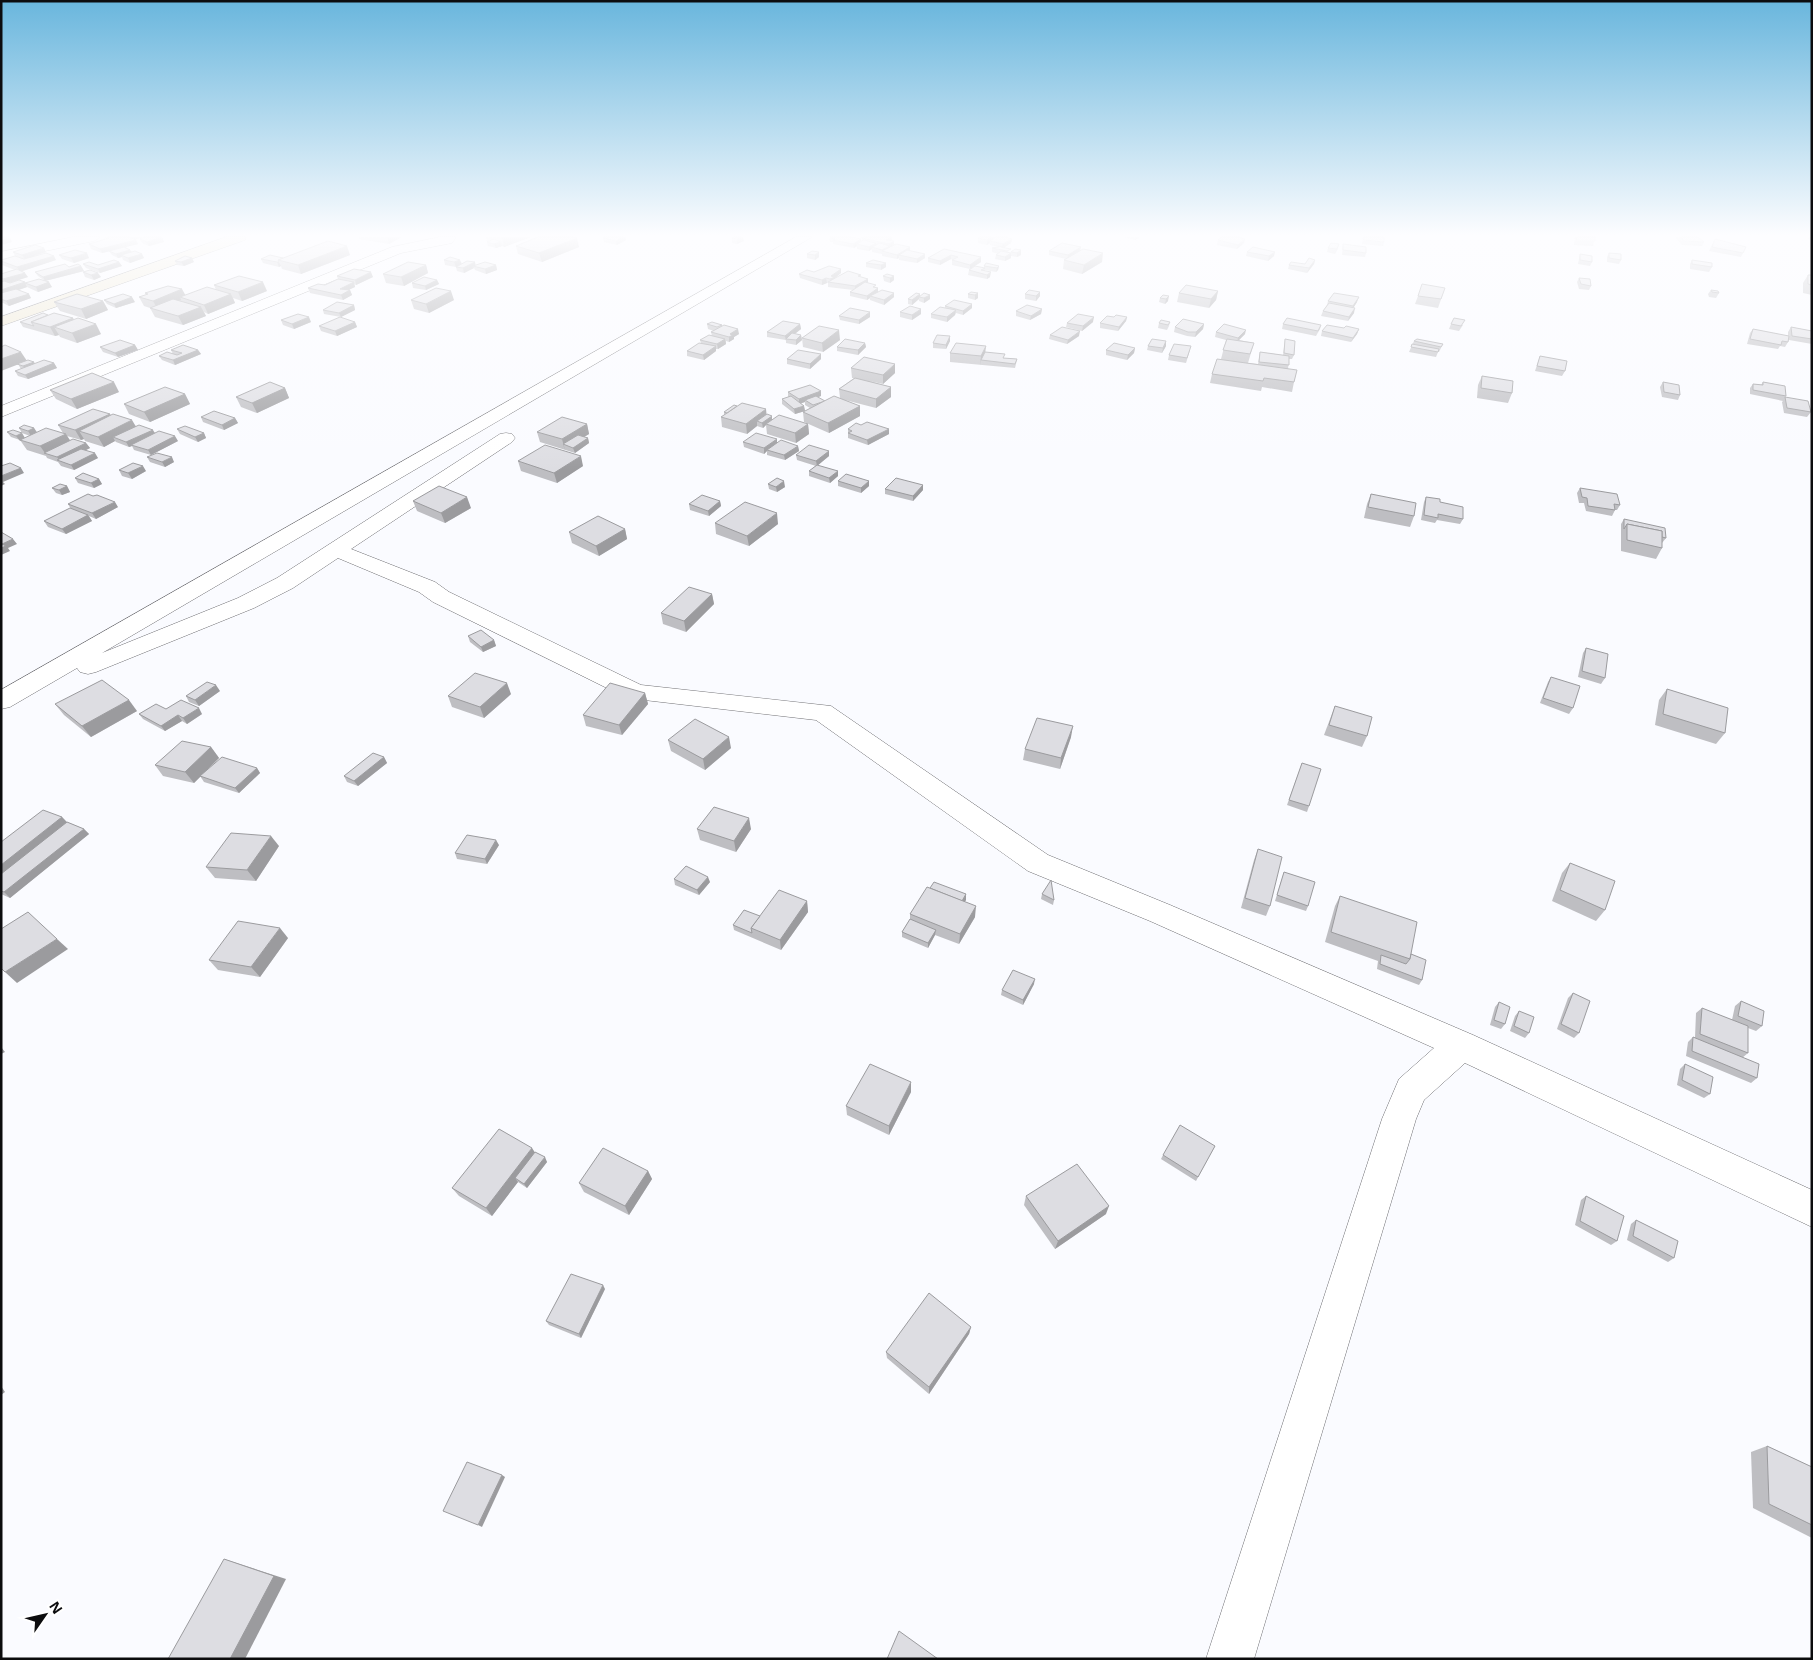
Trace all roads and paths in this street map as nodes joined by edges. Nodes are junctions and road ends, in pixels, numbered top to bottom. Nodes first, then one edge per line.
1 (22, 314) edge
2 (239, 314) edge
3 (672, 314) edge
4 (1, 322) edge
5 (1, 412) edge
6 (475, 428) junction
7 (337, 550) junction
8 (1, 702) edge
9 (1461, 1045) junction
10 (1812, 1209) edge
11 (1230, 1659) edge

1 - 4 street
2 - 5 street
3 - 6 street
6 - 7 street
6 - 8 street
7 - 8 street
7 - 9 street
9 - 10 street
9 - 11 street

